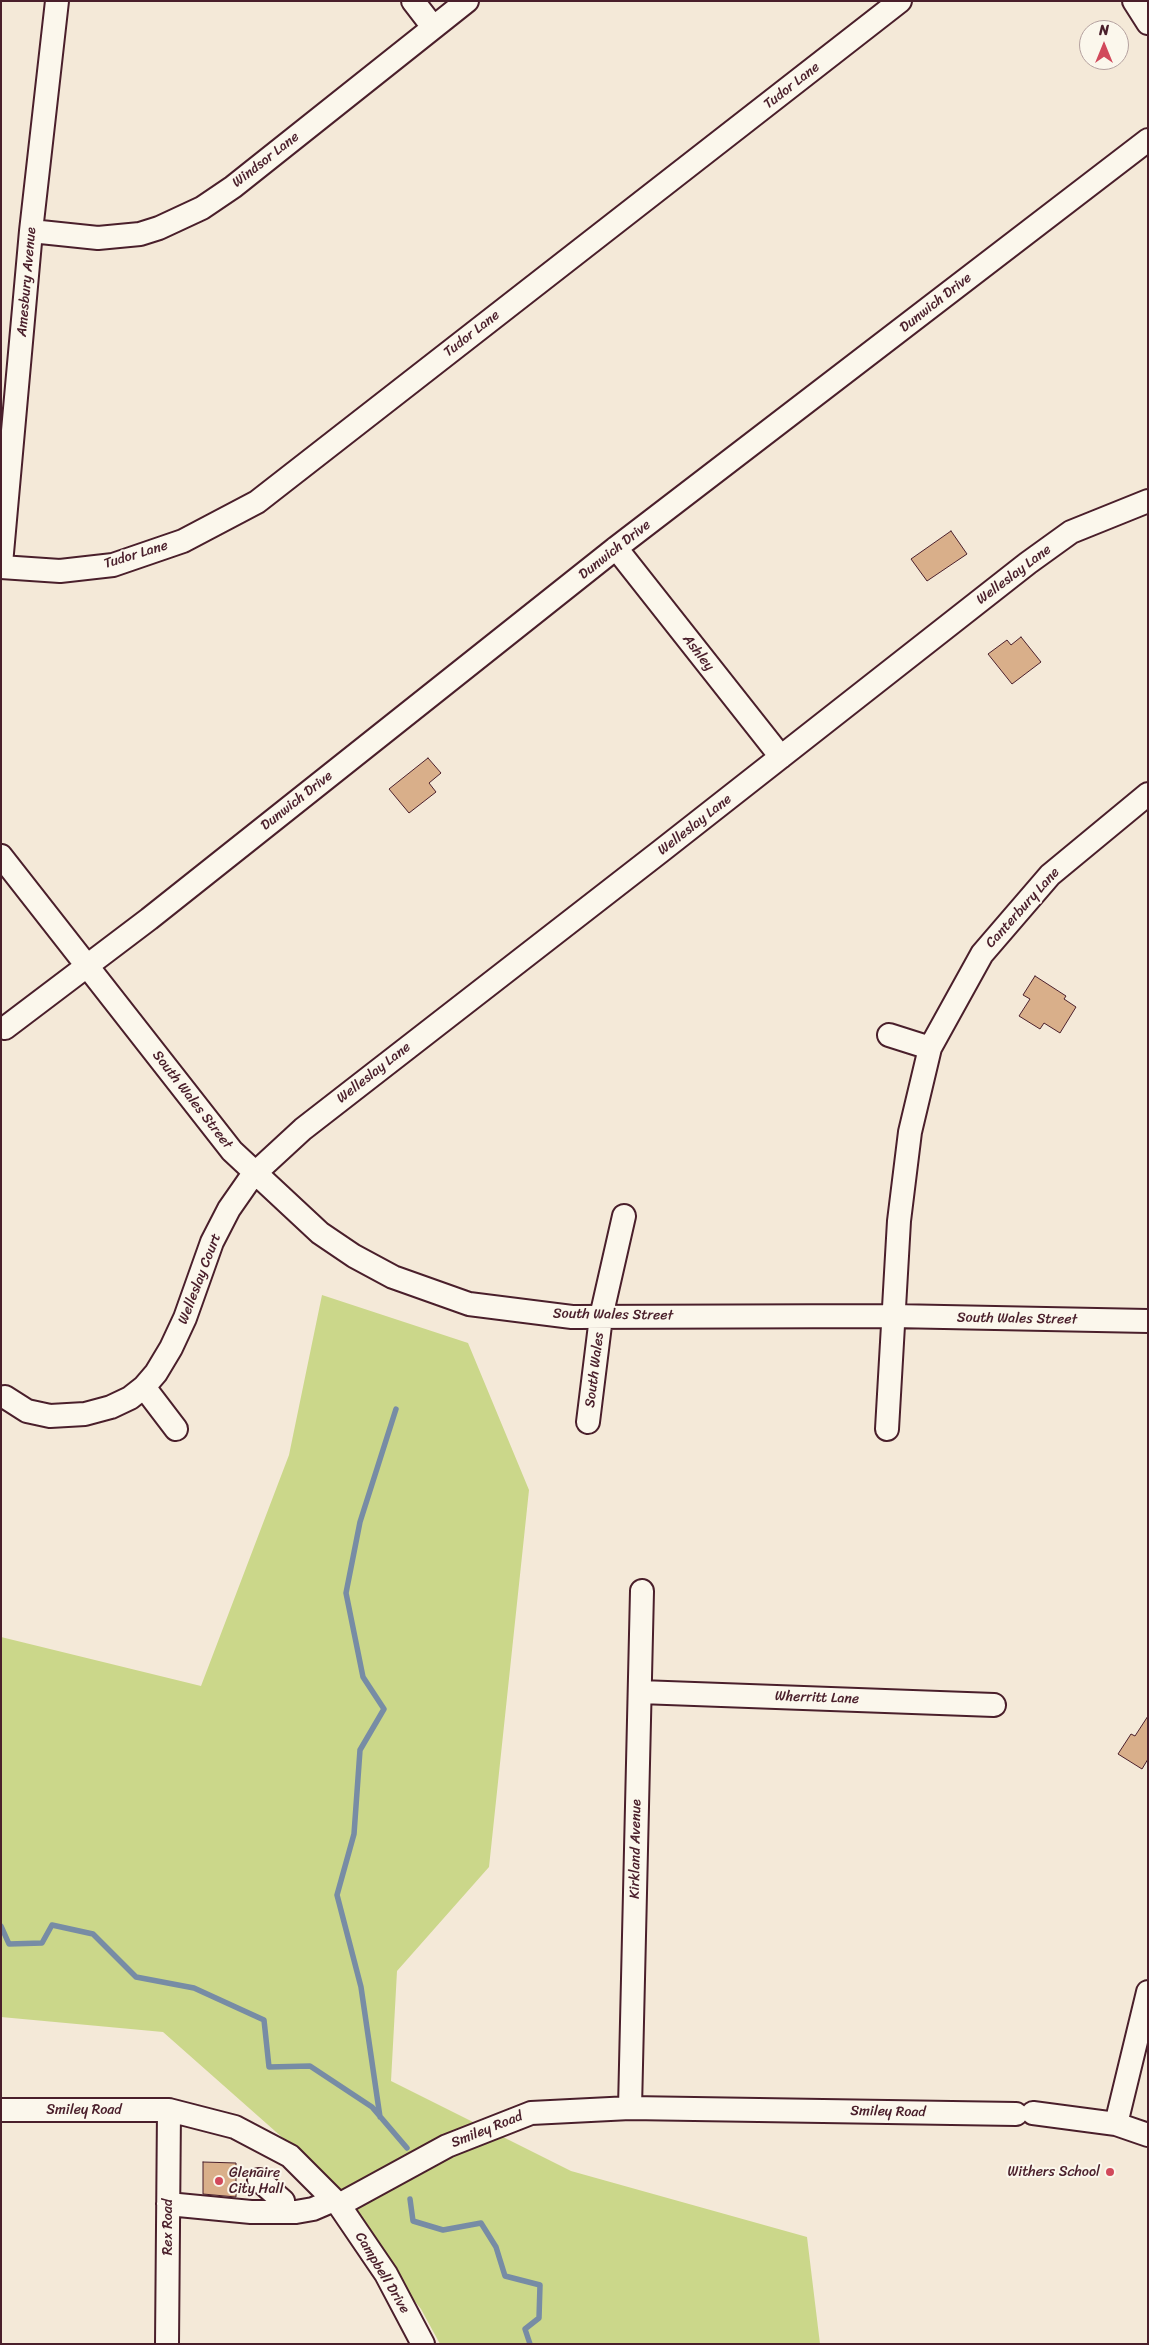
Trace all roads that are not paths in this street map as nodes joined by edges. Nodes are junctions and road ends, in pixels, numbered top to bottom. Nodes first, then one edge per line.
1 (57, 1) edge
2 (413, 1) edge
3 (467, 1) edge
4 (900, 1) edge
5 (1134, 1) edge
6 (1148, 23) edge
7 (433, 27) junction
8 (1148, 140) edge
9 (32, 231) junction
10 (1148, 501) edge
11 (616, 548) junction
12 (1, 565) edge
13 (781, 757) junction
14 (1148, 794) edge
15 (1, 856) edge
16 (86, 966) junction
17 (5, 1028) dead end
18 (889, 1035) dead end
19 (930, 1048) junction
20 (256, 1172) junction
21 (624, 1216) dead end
22 (893, 1316) junction
23 (602, 1317) junction
24 (1148, 1321) edge
25 (144, 1387) junction
26 (5, 1397) dead end
27 (588, 1422) dead end
28 (176, 1429) dead end
29 (887, 1429) dead end
30 (642, 1591) dead end
31 (640, 1692) junction
32 (994, 1705) dead end
33 (1148, 1992) edge
34 (630, 2108) junction
35 (1, 2110) edge
36 (169, 2110) junction
37 (1116, 2124) junction
38 (1148, 2135) edge
39 (259, 2180) dead end
40 (337, 2202) junction
41 (168, 2204) junction
42 (282, 2212) junction
43 (167, 2344) edge
44 (423, 2344) edge

1 - 9 street, Amesbury Avenue
2 - 7 street
3 - 7 street, Windsor Lane
4 - 12 street, Tudor Lane
5 - 6 street
7 - 9 street, Windsor Lane
8 - 11 street, Dunwich Drive
9 - 12 street, Amesbury Avenue
10 - 13 street, Welleslay Lane
11 - 13 street, Ashley
11 - 16 street, Dunwich Drive
13 - 20 street, Welleslay Lane
14 - 19 street, Canterbury Lane
15 - 16 street, South Wales Street
16 - 17 street, Dunwich Drive
16 - 20 street, South Wales Street
18 - 19 street
19 - 22 street, Canterbury Lane
20 - 23 street, South Wales Street
20 - 25 street, Welleslay Court
21 - 23 street, South Wales
22 - 23 street, South Wales Street
22 - 24 street, South Wales Street
22 - 29 street, Canterbury Lane
23 - 27 street, South Wales
25 - 26 street, Welleslay Court
25 - 28 street
30 - 31 street, Kirkland Avenue
31 - 32 street, Wherritt Lane
31 - 34 street, Kirkland Avenue
33 - 37 street
34 - 37 street, Smiley Road
34 - 40 street, Smiley Road
35 - 36 street, Smiley Road
36 - 40 street, Smiley Road
36 - 41 street, Rex Road
37 - 38 street, Smiley Road
39 - 42 street
40 - 42 street
40 - 44 street, Campbell Drive
41 - 42 street
41 - 43 street, Rex Road

